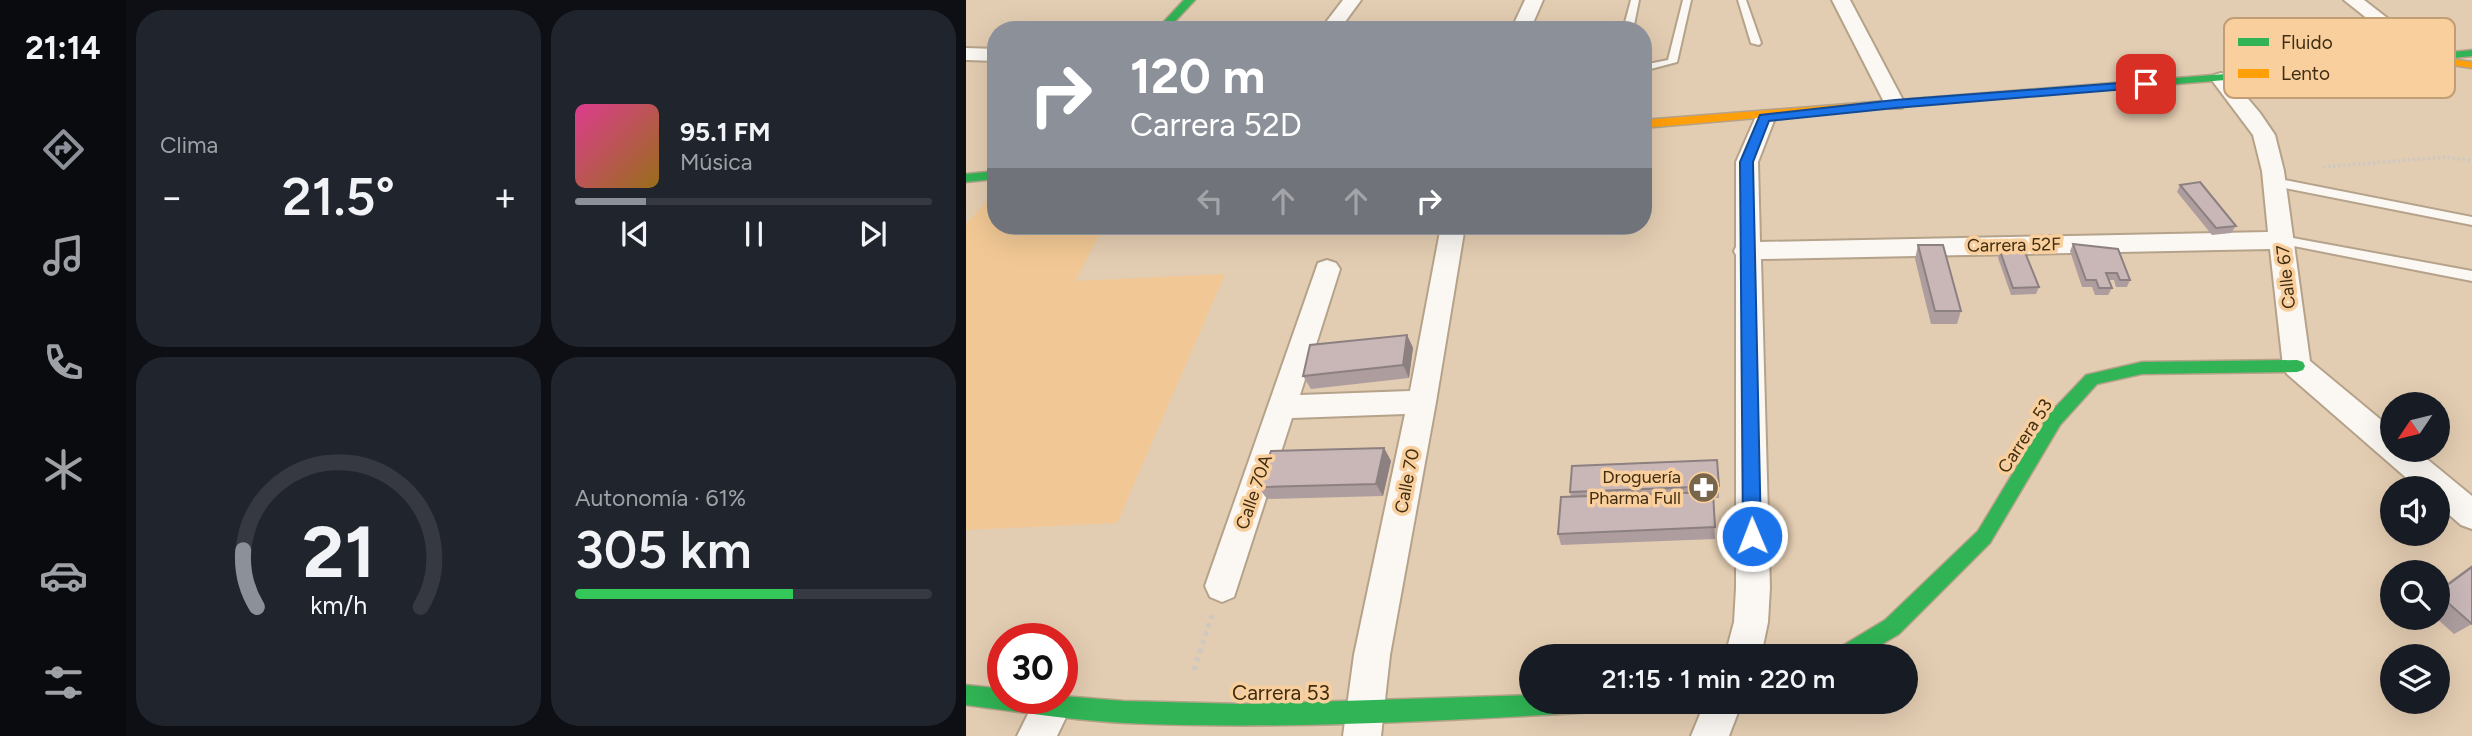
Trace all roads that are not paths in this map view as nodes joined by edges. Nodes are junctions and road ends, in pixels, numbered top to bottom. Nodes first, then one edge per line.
1 (1190, 0) edge
2 (1352, 0) edge
3 (1534, 0) edge
4 (1635, 0) edge
5 (1687, 0) edge
6 (1742, 0) edge
7 (1842, 0) edge
8 (2353, 0) edge
9 (2376, 18) edge
10 (1170, 21) edge
11 (1336, 21) edge
12 (1524, 21) edge
13 (1630, 21) edge
14 (1756, 43) dead end
15 (966, 54) edge
16 (987, 55) edge
17 (1652, 66) edge
18 (2221, 79) junction
19 (2224, 79) edge
20 (2224, 83) edge
21 (2237, 98) edge
22 (1895, 104) junction
23 (1764, 118) junction
24 (1652, 124) edge
25 (987, 176) edge
26 (2274, 177) junction
27 (966, 178) edge
28 (2472, 221) edge
29 (1451, 235) edge
30 (2281, 240) junction
31 (1746, 251) junction
32 (1326, 269) dead end
33 (2472, 276) edge
34 (2297, 366) junction
35 (1422, 402) junction
36 (1282, 407) junction
37 (2380, 436) edge
38 (2410, 462) edge
39 (2472, 515) edge
40 (1222, 586) road end
41 (1746, 644) edge
42 (1864, 644) edge
43 (966, 695) edge
44 (1519, 710) edge
45 (1719, 714) edge
46 (1044, 722) edge
47 (1364, 725) edge
48 (1710, 736) edge

1 - 10 main road
2 - 11 street
3 - 12 street
4 - 13 lane
5 - 17 lane
6 - 14 lane
7 - 22 street
8 - 9 street
15 - 16 street
18 - 19 main road
18 - 20 street, Calle 67
18 - 22 main road
21 - 26 street, Calle 67
22 - 23 main road
23 - 24 main road
23 - 31 street
25 - 27 main road
26 - 28 lane
26 - 30 street, Calle 67
29 - 35 street, Calle 70
30 - 31 street, Carrera 52F
30 - 33 lane
30 - 34 street, Calle 67
31 - 41 street
32 - 36 street, Calle 70A
34 - 37 street
34 - 42 main road, Carrera 53
35 - 36 street
35 - 47 street, Calle 70
36 - 40 street, Calle 70A
38 - 39 street
43 - 46 main road, Carrera 53
44 - 47 main road, Carrera 53
45 - 48 street
46 - 47 main road, Carrera 53

